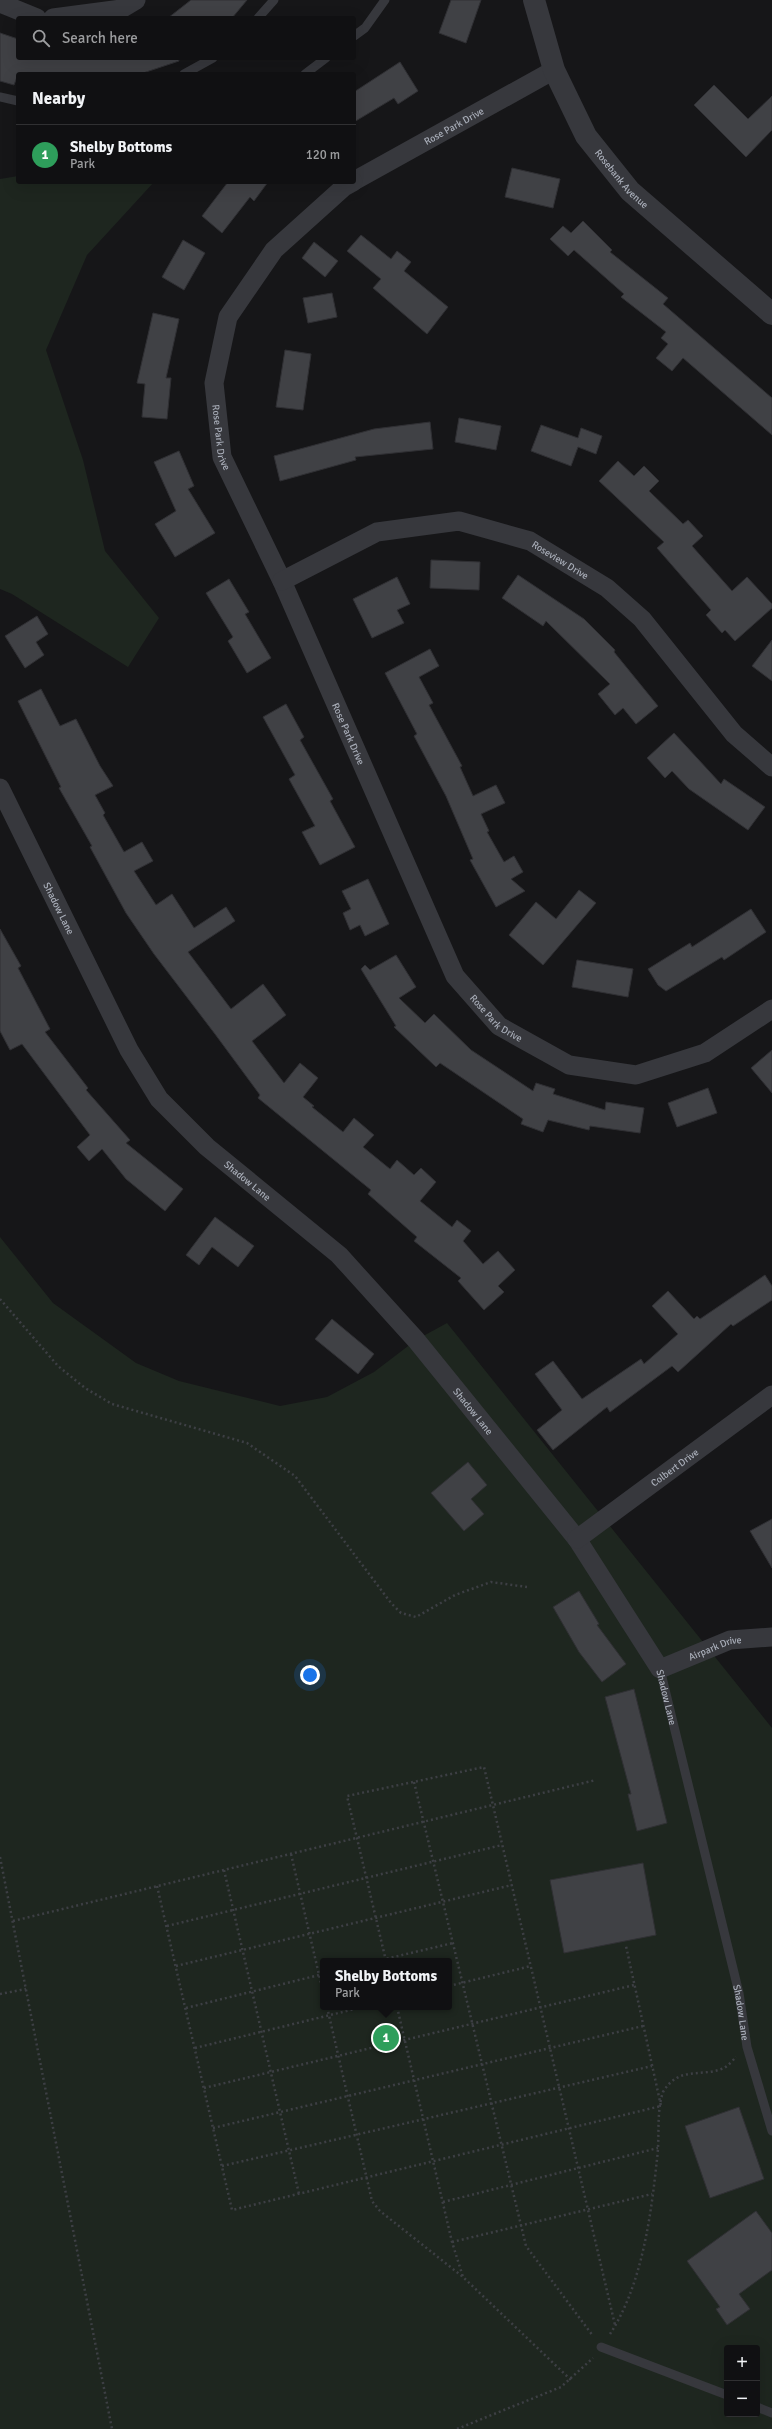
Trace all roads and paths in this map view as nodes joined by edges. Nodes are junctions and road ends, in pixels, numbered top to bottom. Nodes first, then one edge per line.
1 (136, 0) edge
2 (274, 0) edge
3 (385, 0) edge
4 (534, 0) edge
5 (0, 3) edge
6 (32, 16) edge
7 (68, 16) edge
8 (260, 16) edge
9 (356, 35) edge
10 (209, 60) edge
11 (323, 60) edge
12 (554, 70) junction
13 (188, 72) edge
14 (308, 72) edge
15 (0, 97) edge
16 (16, 101) edge
17 (356, 180) edge
18 (349, 184) edge
19 (772, 314) edge
20 (282, 581) junction
21 (772, 767) edge
22 (0, 788) edge
23 (772, 1009) edge
24 (0, 1299) edge
25 (772, 1395) edge
26 (577, 1539) junction
27 (527, 1587) dead end
28 (772, 1636) edge
29 (660, 1669) junction
30 (596, 1780) dead end
31 (414, 1782) junction
32 (493, 1805) junction
33 (424, 1822) junction
34 (357, 1838) junction
35 (502, 1845) junction
36 (291, 1854) junction
37 (0, 1857) edge
38 (434, 1862) junction
39 (224, 1870) junction
40 (367, 1878) junction
41 (512, 1885) junction
42 (157, 1886) junction
43 (300, 1894) junction
44 (443, 1901) junction
45 (233, 1910) junction
46 (376, 1918) junction
47 (13, 1922) junction
48 (167, 1926) junction
49 (310, 1934) junction
50 (453, 1943) junction
51 (626, 1946) dead end
52 (242, 1950) junction
53 (386, 1958) edge
54 (394, 1958) edge
55 (176, 1966) junction
56 (531, 1966) junction
57 (319, 1975) junction
58 (320, 1979) edge
59 (462, 1983) junction
60 (452, 1985) edge
61 (634, 1985) junction
62 (26, 1989) junction
63 (252, 1991) junction
64 (0, 1994) edge
65 (185, 2008) junction
66 (540, 2008) junction
67 (327, 2010) edge
68 (350, 2010) edge
69 (398, 2010) edge
70 (328, 2015) junction
71 (472, 2024) junction
72 (643, 2026) junction
73 (261, 2032) junction
74 (405, 2040) junction
75 (747, 2047) junction
76 (195, 2048) junction
77 (550, 2048) junction
78 (338, 2056) junction
79 (482, 2064) junction
80 (652, 2066) junction
81 (270, 2072) junction
82 (414, 2080) junction
83 (204, 2088) junction
84 (559, 2088) junction
85 (347, 2096) junction
86 (491, 2104) junction
87 (661, 2106) junction
88 (280, 2112) junction
89 (423, 2119) junction
90 (213, 2128) junction
91 (569, 2128) junction
92 (772, 2131) edge
93 (356, 2135) junction
94 (501, 2144) junction
95 (658, 2148) junction
96 (289, 2151) junction
97 (433, 2161) junction
98 (222, 2166) junction
99 (578, 2168) junction
100 (366, 2177) junction
101 (511, 2185) junction
102 (298, 2194) junction
103 (652, 2194) junction
104 (443, 2202) junction
105 (588, 2210) junction
106 (521, 2225) junction
107 (452, 2242) junction
108 (463, 2277) junction
109 (615, 2325) junction
110 (601, 2347) junction
111 (571, 2380) junction
112 (724, 2394) edge
113 (760, 2408) edge
114 (772, 2413) edge
115 (112, 2429) edge
116 (457, 2429) edge

1 - 7 street
2 - 8 lane
3 - 9 lane
4 - 12 street, Rosebank Avenue
5 - 6 street
10 - 13 lane
11 - 14 lane
12 - 17 street, Rose Park Drive
12 - 19 street, Rosebank Avenue
15 - 16 lane
18 - 20 street, Rose Park Drive
20 - 21 street, Roseview Drive
20 - 23 street, Rose Park Drive
22 - 26 street, Shadow Lane
24 - 27 path
25 - 26 street, Colbert Drive
26 - 29 street, Shadow Lane
28 - 29 street, Airpark Drive
29 - 75 lane, Shadow Lane
30 - 32 path
31 - 32 path
31 - 33 path
31 - 34 path
32 - 33 path
32 - 35 path
33 - 34 path
33 - 38 path
34 - 36 path
34 - 40 path
35 - 38 path
35 - 41 path
36 - 39 path
36 - 43 path
37 - 47 path
38 - 40 path
38 - 44 path
39 - 42 path
39 - 45 path
40 - 43 path
40 - 46 path
41 - 44 path
41 - 56 path
42 - 47 path
42 - 48 path
43 - 45 path
43 - 49 path
44 - 46 path
44 - 50 path
45 - 48 path
45 - 52 path
46 - 49 path
46 - 53 path
47 - 62 path
48 - 55 path
49 - 52 path
49 - 57 path
50 - 54 path
50 - 59 path
51 - 61 path
52 - 55 path
52 - 63 path
55 - 65 path
56 - 59 path
56 - 66 path
57 - 58 path
57 - 63 path
59 - 60 path
59 - 71 path
61 - 66 path
61 - 72 path
62 - 64 path
62 - 115 path
63 - 65 path
63 - 73 path
65 - 76 path
66 - 71 path
66 - 77 path
67 - 70 path
68 - 70 path
69 - 74 path
70 - 73 path
70 - 78 path
71 - 74 path
71 - 79 path
72 - 77 path
72 - 80 path
73 - 76 path
73 - 81 path
74 - 78 path
74 - 82 path
75 - 87 path
75 - 92 lane, Shadow Lane
76 - 83 path
77 - 79 path
77 - 84 path
78 - 81 path
78 - 85 path
79 - 82 path
79 - 86 path
80 - 84 path
80 - 87 path
81 - 83 path
81 - 88 path
82 - 85 path
82 - 89 path
83 - 90 path
84 - 86 path
84 - 91 path
85 - 88 path
85 - 93 path
86 - 89 path
86 - 94 path
87 - 91 path
87 - 95 path
88 - 90 path
88 - 96 path
89 - 93 path
89 - 97 path
90 - 98 path
91 - 94 path
91 - 99 path
93 - 96 path
93 - 100 path
94 - 97 path
94 - 101 path
95 - 99 path
95 - 103 path
96 - 98 path
96 - 102 path
97 - 100 path
97 - 104 path
98 - 102 path
99 - 101 path
99 - 105 path
100 - 102 path
100 - 108 path
101 - 104 path
101 - 106 path
103 - 105 path
103 - 109 path
104 - 107 path
105 - 106 path
105 - 109 path
106 - 107 path
106 - 110 path
107 - 108 path
108 - 111 path
109 - 110 path
110 - 111 path
110 - 112 lane
111 - 116 path
113 - 114 lane

